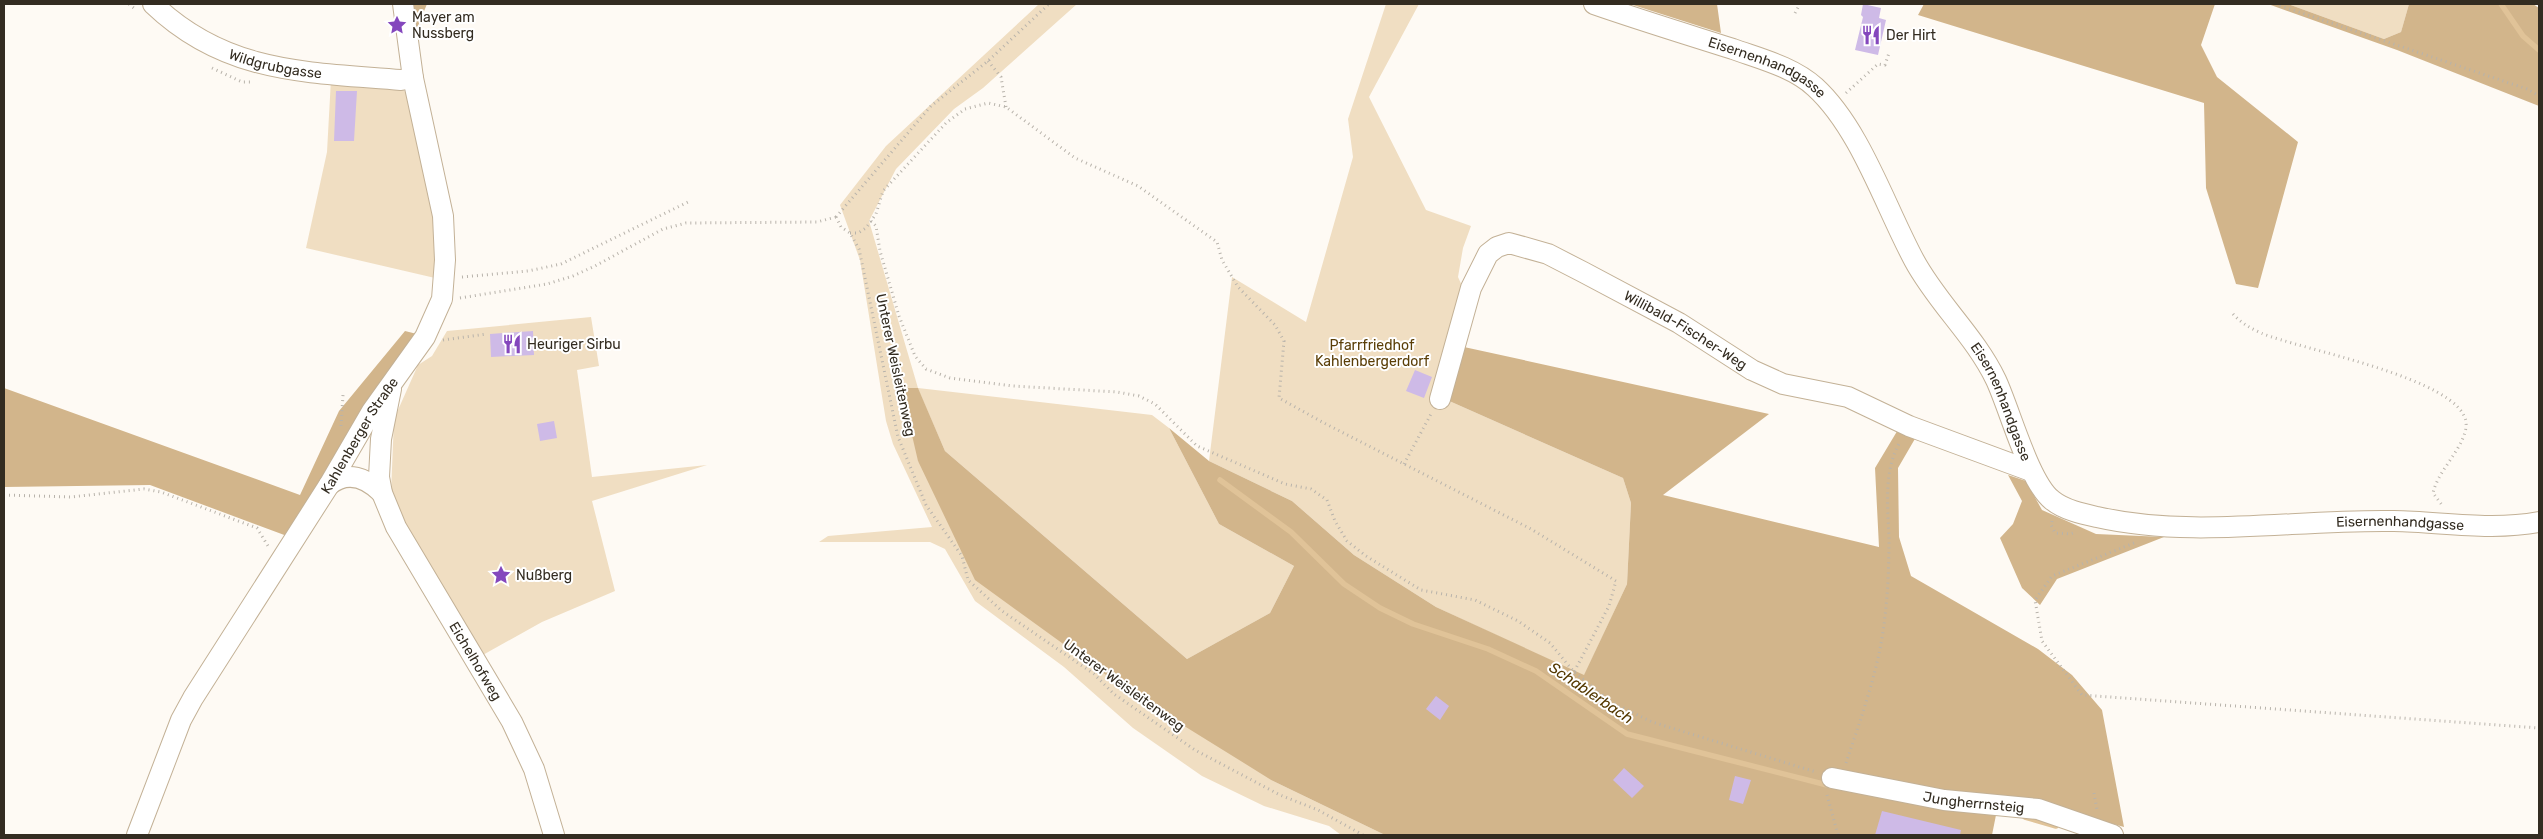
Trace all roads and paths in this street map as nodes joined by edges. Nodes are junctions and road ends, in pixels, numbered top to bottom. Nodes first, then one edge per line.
1 (153, 4) edge
2 (403, 4) edge
3 (1048, 4) edge
4 (1594, 4) edge
5 (1800, 4) edge
6 (2275, 4) edge
7 (1795, 13) dead end
8 (1889, 53) dead end
9 (988, 61) junction
10 (413, 78) junction
11 (2539, 96) edge
12 (1832, 105) junction
13 (1006, 107) junction
14 (688, 202) dead end
15 (836, 217) junction
16 (871, 221) junction
17 (850, 233) junction
18 (444, 276) junction
19 (442, 299) junction
20 (2232, 314) dead end
21 (487, 334) dead end
22 (425, 336) junction
23 (392, 383) junction
24 (1440, 399) joint
25 (1909, 426) junction
26 (1404, 464) junction
27 (2031, 471) junction
28 (329, 485) junction
29 (382, 493) junction
30 (4, 496) edge
31 (2539, 522) edge
32 (2454, 525) junction
33 (2166, 528) junction
34 (284, 556) junction
35 (1574, 672) junction
36 (2539, 728) edge
37 (1810, 769) dead end
38 (1839, 771) joint
39 (1826, 798) dead end
40 (138, 835) edge
41 (554, 835) edge
42 (1363, 835) edge
43 (1838, 835) edge
44 (2113, 835) edge

1 - 10 street, Wildgrubgasse
2 - 10 street, Kahlenberger Straße
3 - 9 path
4 - 12 street, Eisernenhandgasse
5 - 7 path
6 - 11 path
8 - 12 path
9 - 13 path
9 - 15 path
10 - 18 street, Kahlenberger Straße
12 - 27 street, Eisernenhandgasse
13 - 16 path
13 - 26 path
14 - 18 path
15 - 17 path, Unterer Weisleitenweg
15 - 19 path
16 - 17 path
16 - 35 path
17 - 42 path, Unterer Weisleitenweg
18 - 19 street, Kahlenberger Straße
19 - 22 street, Kahlenberger Straße
20 - 32 path
21 - 22 path
22 - 23 street, Kahlenberger Straße
23 - 28 street, Kahlenberger Straße
23 - 29 street, Eichelhofweg
24 - 25 street, Willibald-Fischer-Weg
24 - 26 path
25 - 27 street, Willibald-Fischer-Weg
25 - 38 path
26 - 35 path
27 - 33 street, Eisernenhandgasse
28 - 29 street
28 - 34 street, Kahlenberger Straße
29 - 41 street, Eichelhofweg
30 - 34 path
31 - 32 street, Eisernenhandgasse
32 - 33 street, Eisernenhandgasse
33 - 36 path
34 - 40 street, Kahlenberger Straße
35 - 37 path
38 - 44 street, Jungherrnsteig
39 - 43 path

